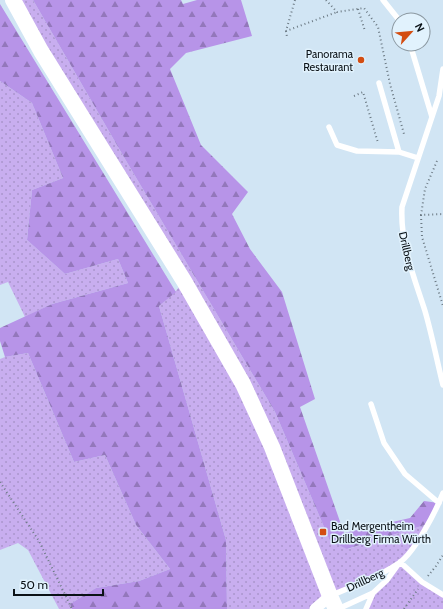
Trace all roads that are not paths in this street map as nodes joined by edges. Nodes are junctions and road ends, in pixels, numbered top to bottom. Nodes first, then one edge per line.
1 (13, 0) edge
2 (384, 0) edge
3 (393, 12) edge
4 (412, 52) edge
5 (443, 69) edge
6 (379, 83) dead end
7 (432, 118) junction
8 (329, 127) dead end
9 (399, 152) junction
10 (418, 158) junction
11 (443, 385) edge
12 (371, 404) dead end
13 (443, 493) edge
14 (439, 504) junction
15 (400, 562) junction
16 (373, 594) junction
17 (443, 595) edge
18 (334, 605) edge
19 (315, 609) edge
20 (366, 609) edge

1 - 18 main road
2 - 3 lane
4 - 7 lane
5 - 7 lane, Drillberg
6 - 9 lane
7 - 10 lane, Drillberg
8 - 9 lane
9 - 10 lane
10 - 11 lane, Drillberg
12 - 14 lane
13 - 14 lane, Drillberg
14 - 15 lane, Drillberg
15 - 16 lane
15 - 17 lane
15 - 18 lane, Drillberg
16 - 18 lane
16 - 20 lane
18 - 19 street

